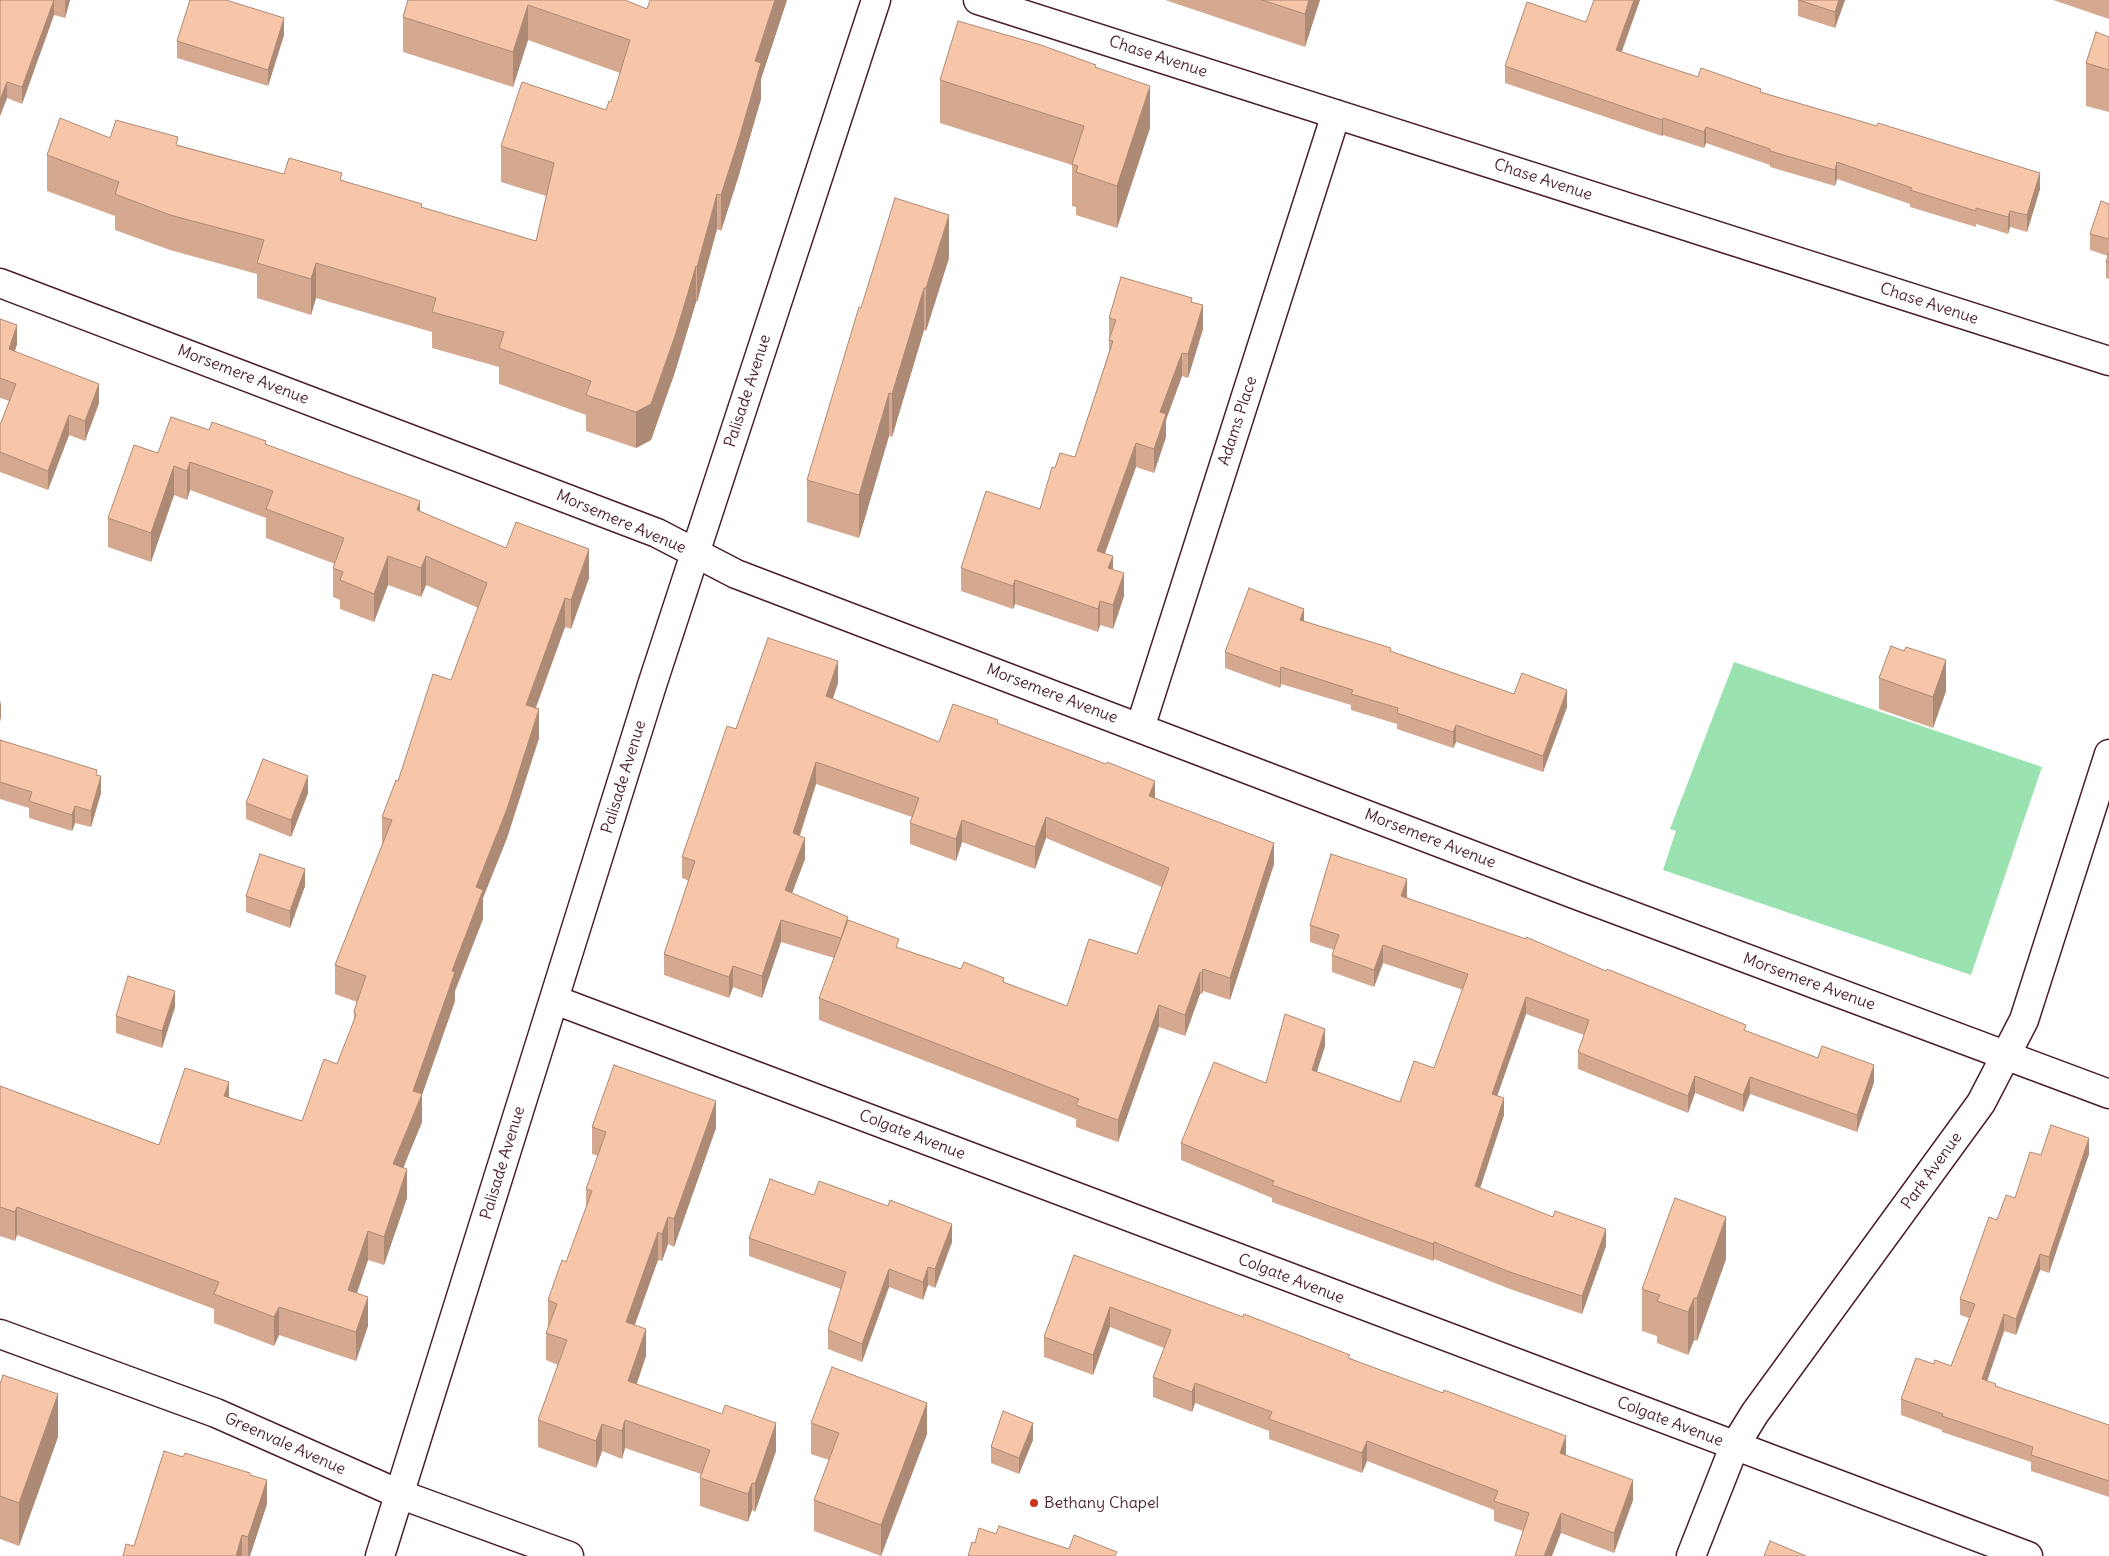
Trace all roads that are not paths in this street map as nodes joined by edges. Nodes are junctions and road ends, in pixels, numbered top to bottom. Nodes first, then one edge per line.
1 (876, 0) edge
2 (978, 0) edge
3 (1336, 114) junction
4 (0, 283) edge
5 (2109, 361) edge
6 (695, 553) junction
7 (1140, 728) junction
8 (2109, 754) edge
9 (555, 1000) junction
10 (2007, 1054) junction
11 (2109, 1094) edge
12 (0, 1334) edge
13 (1734, 1446) junction
14 (399, 1494) junction
15 (380, 1556) edge
16 (569, 1556) edge
17 (1691, 1556) edge
18 (2028, 1556) edge

1 - 6 street, Palisade Avenue
2 - 3 street, Chase Avenue
3 - 5 street, Chase Avenue
3 - 7 street, Adams Place
4 - 6 street, Morsemere Avenue
6 - 7 street, Morsemere Avenue
6 - 9 street, Palisade Avenue
7 - 10 street, Morsemere Avenue
8 - 10 street, Park Avenue
9 - 13 street, Colgate Avenue
9 - 14 street, Palisade Avenue
10 - 11 street, Morsemere Avenue
10 - 13 street, Park Avenue
12 - 14 street, Greenvale Avenue
13 - 17 street, Park Avenue
13 - 18 street, Colgate Avenue
14 - 15 street, Palisade Avenue
14 - 16 street, Greenvale Avenue

